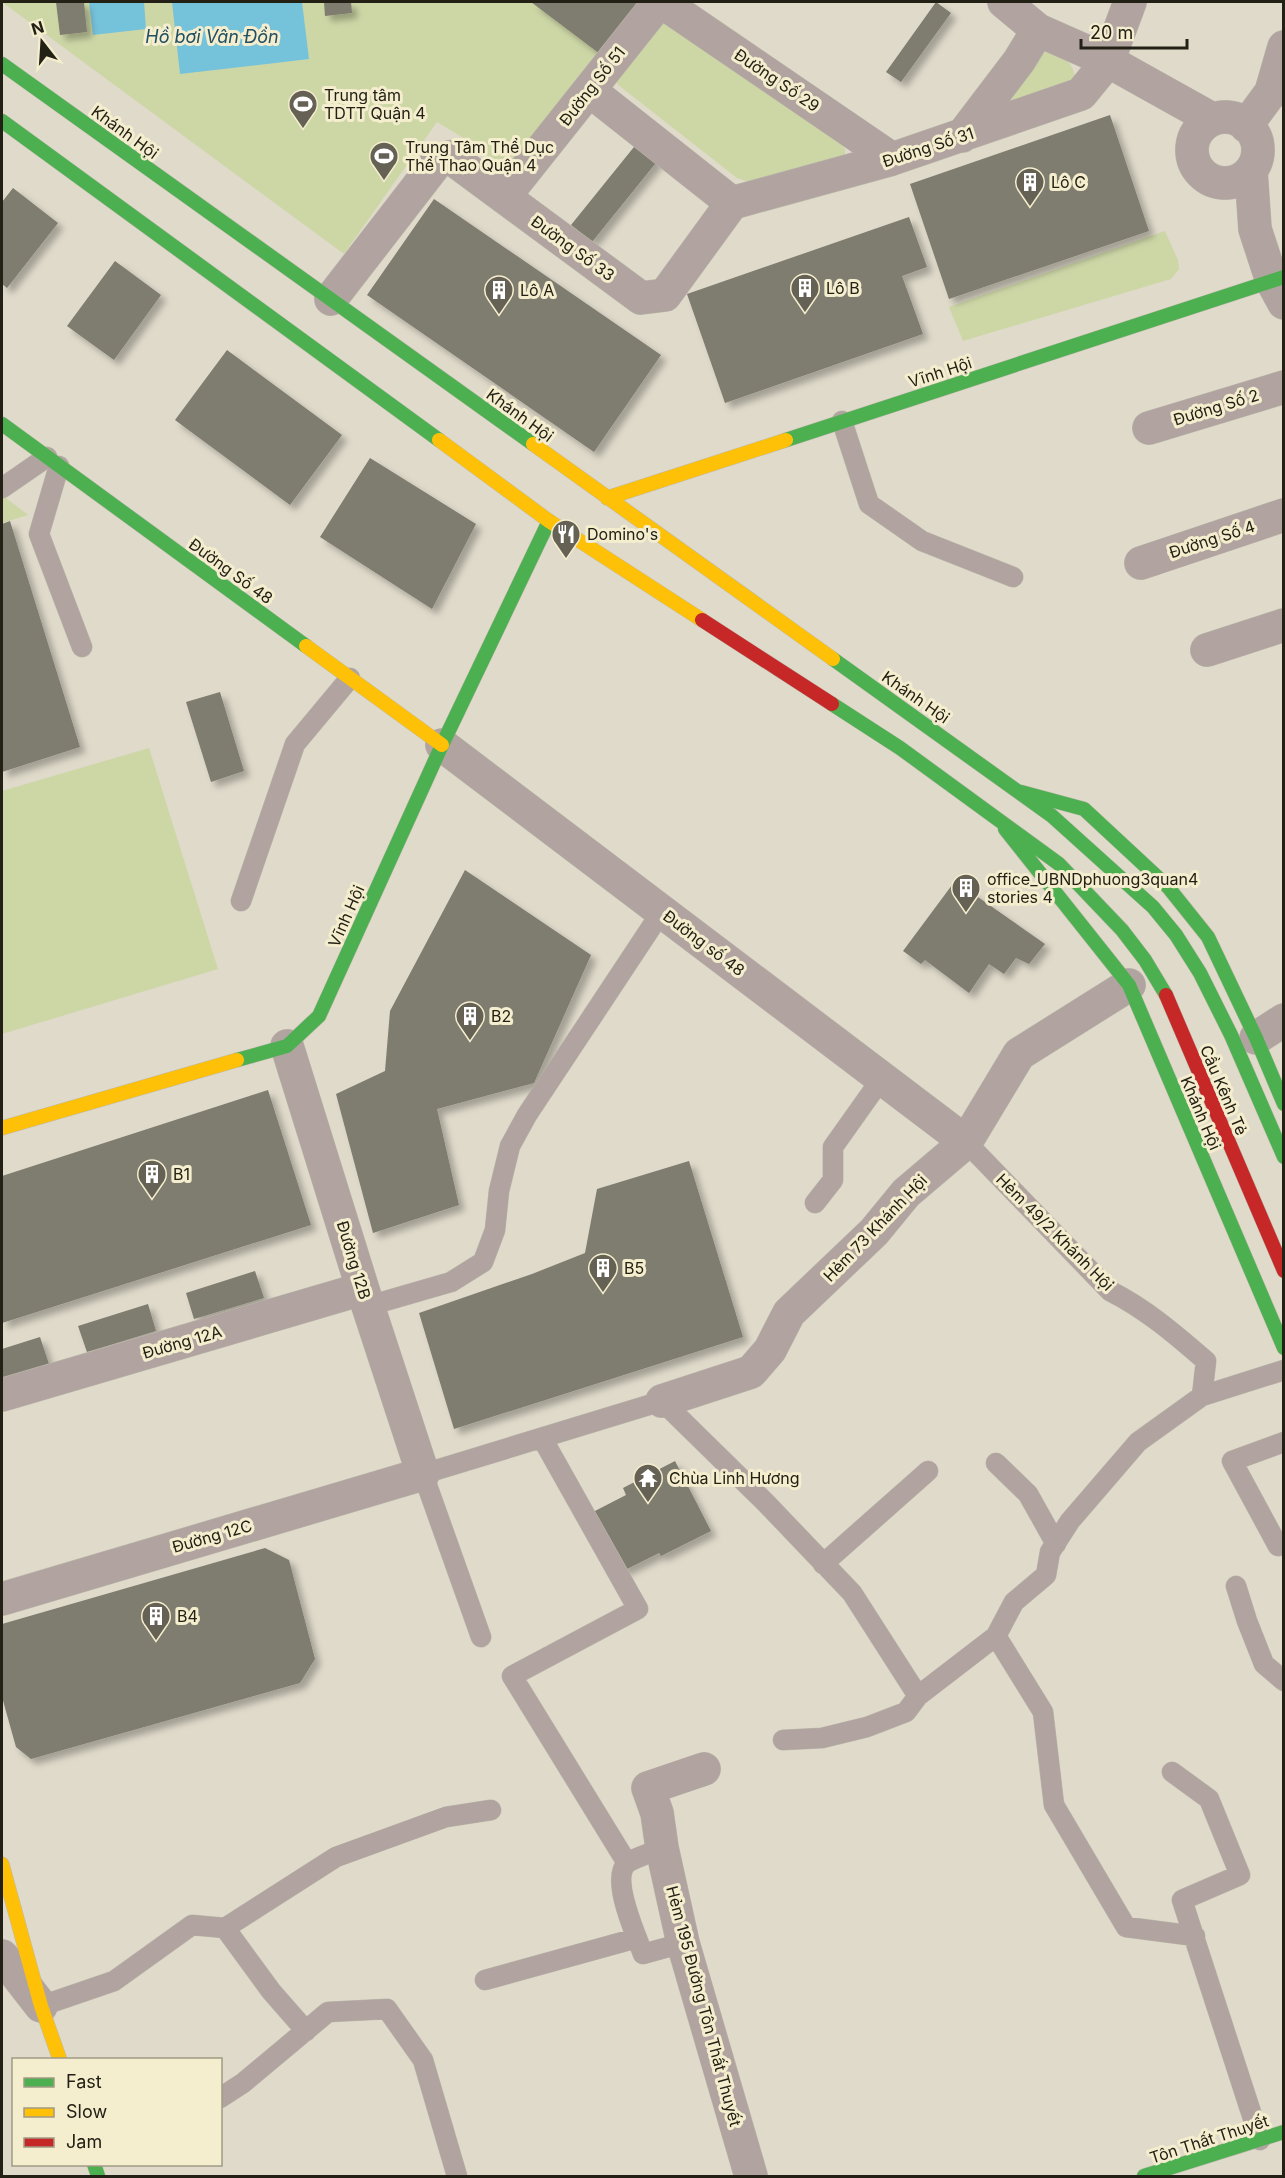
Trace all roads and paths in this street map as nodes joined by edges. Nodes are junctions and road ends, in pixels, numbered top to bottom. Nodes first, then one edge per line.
1 (661, 2) edge
2 (1004, 2) edge
3 (1130, 2) edge
4 (1038, 30) junction
5 (1284, 47) edge
6 (1108, 61) junction
7 (2, 64) edge
8 (589, 90) junction
9 (1277, 90) edge
10 (2, 123) edge
11 (1246, 126) junction
12 (1202, 131) junction
13 (962, 136) junction
14 (892, 159) junction
15 (1236, 177) junction
16 (504, 197) junction
17 (732, 203) junction
18 (1280, 287) edge
19 (331, 298) junction
20 (1284, 387) edge
21 (842, 421) junction
22 (2, 424) edge
23 (1149, 428) dead end
24 (53, 462) junction
25 (2, 488) edge
26 (607, 498) junction
27 (1284, 515) edge
28 (549, 520) junction
29 (1141, 563) dead end
30 (1013, 577) dead end
31 (1284, 625) edge
32 (82, 647) dead end
33 (1207, 650) dead end
34 (351, 678) junction
35 (442, 745) junction
36 (1021, 792) junction
37 (999, 820) junction
38 (241, 901) dead end
39 (1153, 907) joint
40 (662, 911) junction
41 (1122, 930) joint
42 (1129, 985) junction
43 (1284, 1020) edge
44 (1256, 1038) junction
45 (287, 1046) junction
46 (882, 1078) junction
47 (1284, 1104) edge
48 (2, 1128) edge
49 (966, 1142) junction
50 (1284, 1157) edge
51 (815, 1203) dead end
52 (1284, 1271) edge
53 (365, 1297) junction
54 (1284, 1348) edge
55 (1284, 1370) edge
56 (2, 1395) edge
57 (1203, 1396) junction
58 (662, 1401) junction
59 (542, 1437) junction
60 (1284, 1442) edge
61 (996, 1463) dead end
62 (928, 1470) dead end
63 (423, 1474) junction
64 (1056, 1544) junction
65 (1278, 1546) dead end
66 (824, 1564) junction
67 (1236, 1586) dead end
68 (2, 1599) edge
69 (996, 1636) junction
70 (482, 1637) dead end
71 (1284, 1681) edge
72 (918, 1696) junction
73 (783, 1740) dead end
74 (704, 1769) dead end
75 (1172, 1772) dead end
76 (491, 1810) dead end
77 (662, 1848) junction
78 (627, 1863) junction
79 (2, 1864) edge
80 (225, 1928) junction
81 (1195, 1936) junction
82 (637, 1938) junction
83 (683, 1943) junction
84 (2, 1956) edge
85 (485, 1980) dead end
86 (41, 2006) junction
87 (306, 2031) junction
88 (59, 2058) edge
89 (222, 2097) edge
90 (1284, 2132) edge
91 (1260, 2140) junction
92 (457, 2176) edge
93 (750, 2176) edge
94 (1144, 2176) edge

1 - 8 street, Đường Số 51
1 - 14 street, Đường Số 29
2 - 4 street
3 - 6 street, Đường Số 31
4 - 6 street
4 - 13 street, Đường Số 31
5 - 9 street
6 - 12 street
6 - 13 street, Đường Số 31
7 - 19 main road, Khánh Hội
8 - 16 street, Đường Số 51
8 - 17 street
9 - 11 street
10 - 28 main road, Khánh Hội
11 - 12 street
11 - 15 street
12 - 15 street
13 - 14 street, Đường Số 31
14 - 17 street, Đường Số 31
15 - 18 street
16 - 17 street, Đường Số 33
16 - 19 street
18 - 21 main road, Vĩnh Hội
19 - 26 main road, Khánh Hội
20 - 23 street, Đường Số 2
21 - 26 main road, Vĩnh Hội
21 - 30 lane
22 - 24 main road, Đường Số 48
24 - 25 lane
24 - 32 lane
24 - 34 main road, Đường Số 48
26 - 36 main road, Khánh Hội
27 - 29 street, Đường Số 4
28 - 35 main road, Vĩnh Hội
28 - 37 main road, Khánh Hội
31 - 33 street
34 - 35 main road, Đường Số 48
34 - 38 lane
35 - 40 street, Đường số 48
35 - 45 main road, Vĩnh Hội
36 - 39 main road, Khánh Hội
36 - 44 main road, Khánh Hội
37 - 41 main road, Khánh Hội
37 - 42 main road, Khánh Hội
39 - 50 main road, Cầu Kênh Tẻ
40 - 46 street, Đường số 48
40 - 53 lane
41 - 52 main road, Cầu Kênh Tẻ
42 - 49 street, Hẻm 73 Khánh Hội
42 - 54 main road, Khánh Hội
43 - 44 street
44 - 47 main road, Khánh Hội
45 - 48 main road, Vĩnh Hội
45 - 53 street, Đường 12B
46 - 49 street, Đường số 48
46 - 51 lane
49 - 57 lane, Hẻm 49/2 Khánh Hội
49 - 58 street, Hẻm 73 Khánh Hội
53 - 56 street, Đường 12A
53 - 63 street, Đường 12B
55 - 57 lane
57 - 64 lane
58 - 59 lane
58 - 66 lane
59 - 63 lane
59 - 78 lane
60 - 65 lane
61 - 64 lane
62 - 66 lane
63 - 68 street, Đường 12C
63 - 70 lane
64 - 69 lane
66 - 72 lane
67 - 71 lane
69 - 72 lane
69 - 81 lane
72 - 73 lane
74 - 77 street, Hẻm 195 Đường Tôn Thất Thuyết
75 - 81 lane
76 - 80 lane
77 - 78 lane
77 - 83 street, Hẻm 195 Đường Tôn Thất Thuyết
78 - 82 lane
79 - 86 main road
80 - 86 lane
80 - 87 lane
81 - 91 lane
82 - 83 lane
82 - 85 lane
83 - 93 street, Hẻm 195 Đường Tôn Thất Thuyết
84 - 86 street
86 - 88 main road
87 - 89 lane
87 - 92 lane
90 - 91 main road, Tôn Thất Thuyết
91 - 94 main road, Tôn Thất Thuyết

